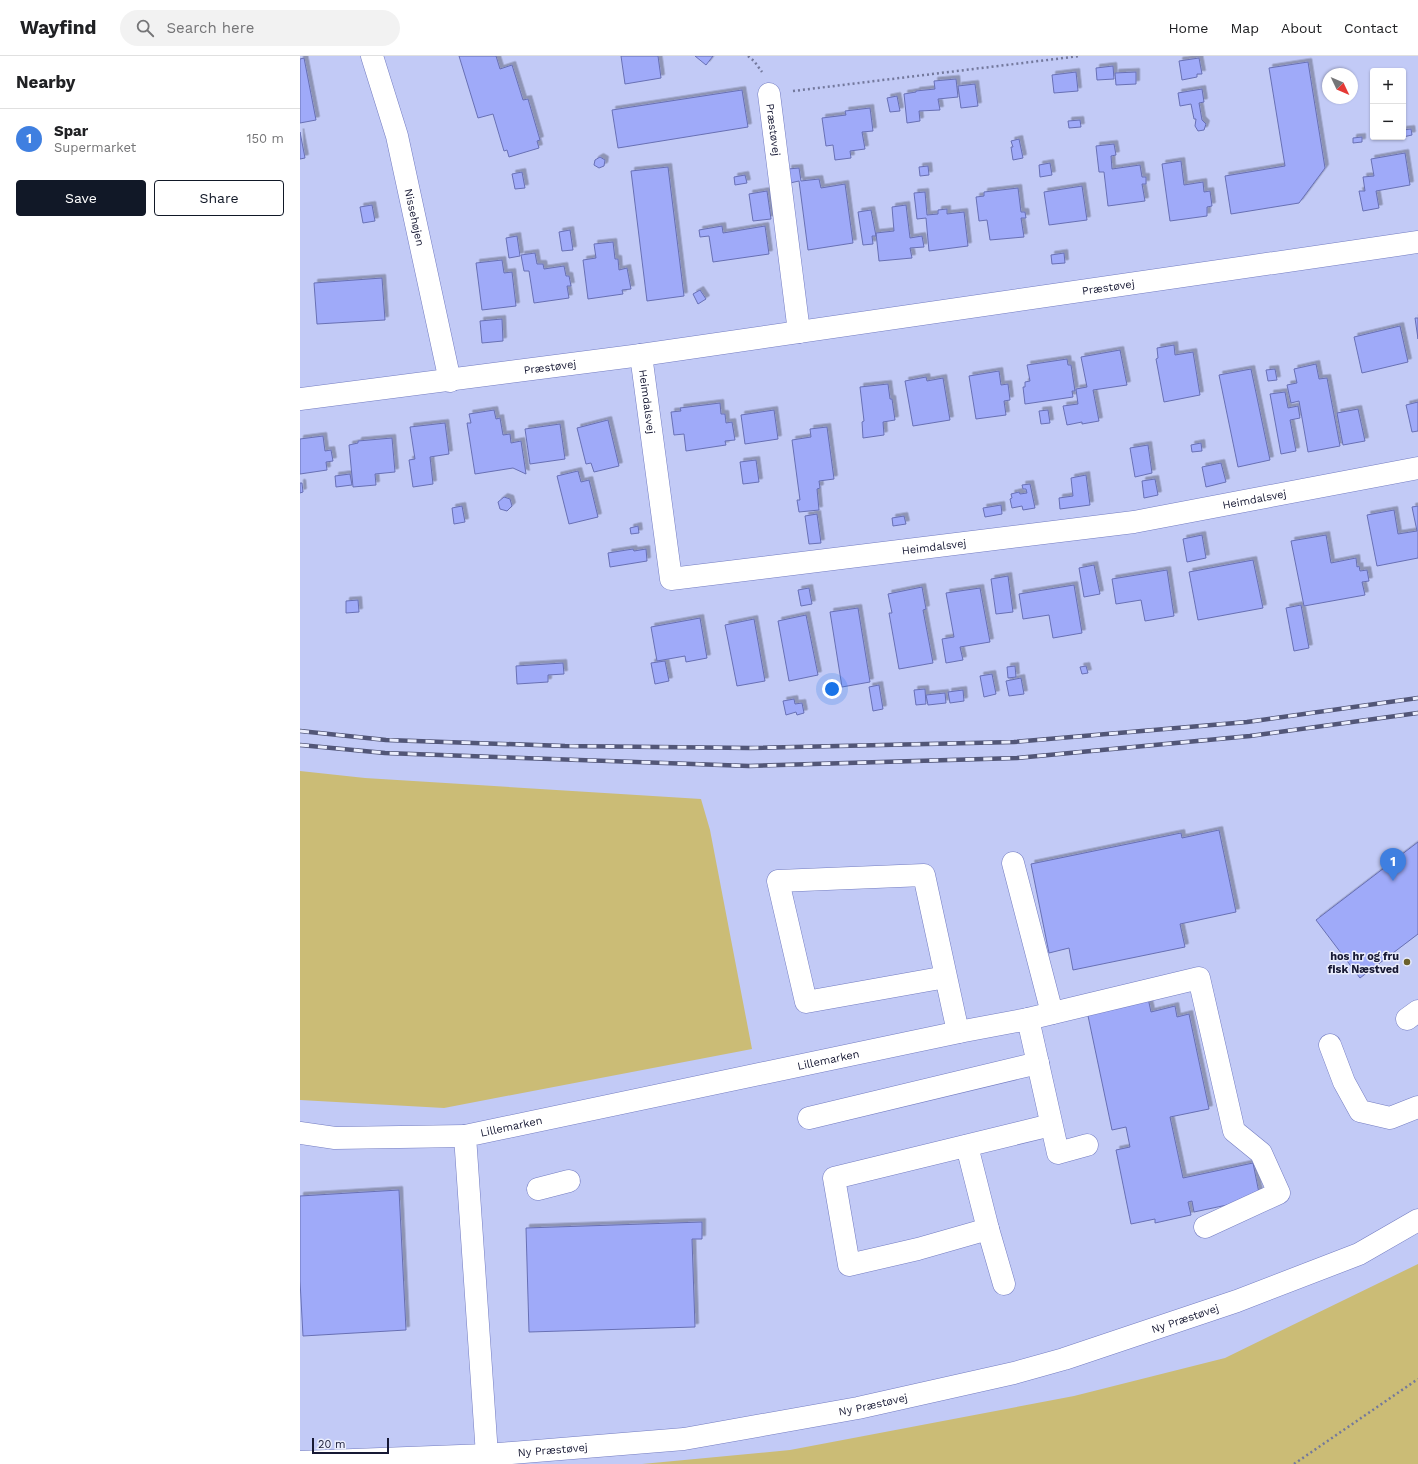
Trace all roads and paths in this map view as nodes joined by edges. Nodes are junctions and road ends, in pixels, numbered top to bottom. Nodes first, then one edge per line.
1 (372, 56) edge
2 (1080, 56) edge
3 (769, 94) joint
4 (1418, 242) edge
5 (799, 332) junction
6 (641, 355) junction
7 (450, 381) junction
8 (300, 399) edge
9 (1418, 468) edge
10 (1013, 862) dead end
11 (946, 977) junction
12 (1052, 1013) junction
13 (1028, 1019) junction
14 (958, 1032) junction
15 (1330, 1045) dead end
16 (1038, 1064) junction
17 (1418, 1107) edge
18 (809, 1118) dead end
19 (1051, 1125) junction
20 (300, 1133) edge
21 (465, 1136) junction
22 (1087, 1145) dead end
23 (966, 1146) junction
24 (569, 1181) dead end
25 (538, 1189) dead end
26 (1418, 1220) edge
27 (1205, 1227) dead end
28 (988, 1229) junction
29 (1004, 1284) dead end
30 (1418, 1378) edge
31 (488, 1455) junction
32 (300, 1462) edge
33 (1294, 1464) edge

1 - 7 street, Nissehøjen
2 - 3 path
3 - 5 street, Præstøvej
4 - 5 street, Præstøvej
5 - 6 street, Præstøvej
6 - 7 street, Præstøvej
6 - 9 street, Heimdalsvej
7 - 8 street, Præstøvej
10 - 12 street
11 - 11 street
11 - 14 street
12 - 13 street, Lillemarken
12 - 27 street, Lillemarken
13 - 14 street, Lillemarken
13 - 16 street
14 - 21 street, Lillemarken
15 - 17 street
16 - 18 street
16 - 19 street
19 - 22 street
19 - 23 street
20 - 21 street, Lillemarken
21 - 31 street, Lillemarken
23 - 28 street
23 - 28 street
24 - 25 street
26 - 31 street, Ny Præstøvej
28 - 29 street
30 - 33 path
31 - 32 street, Ny Præstøvej

